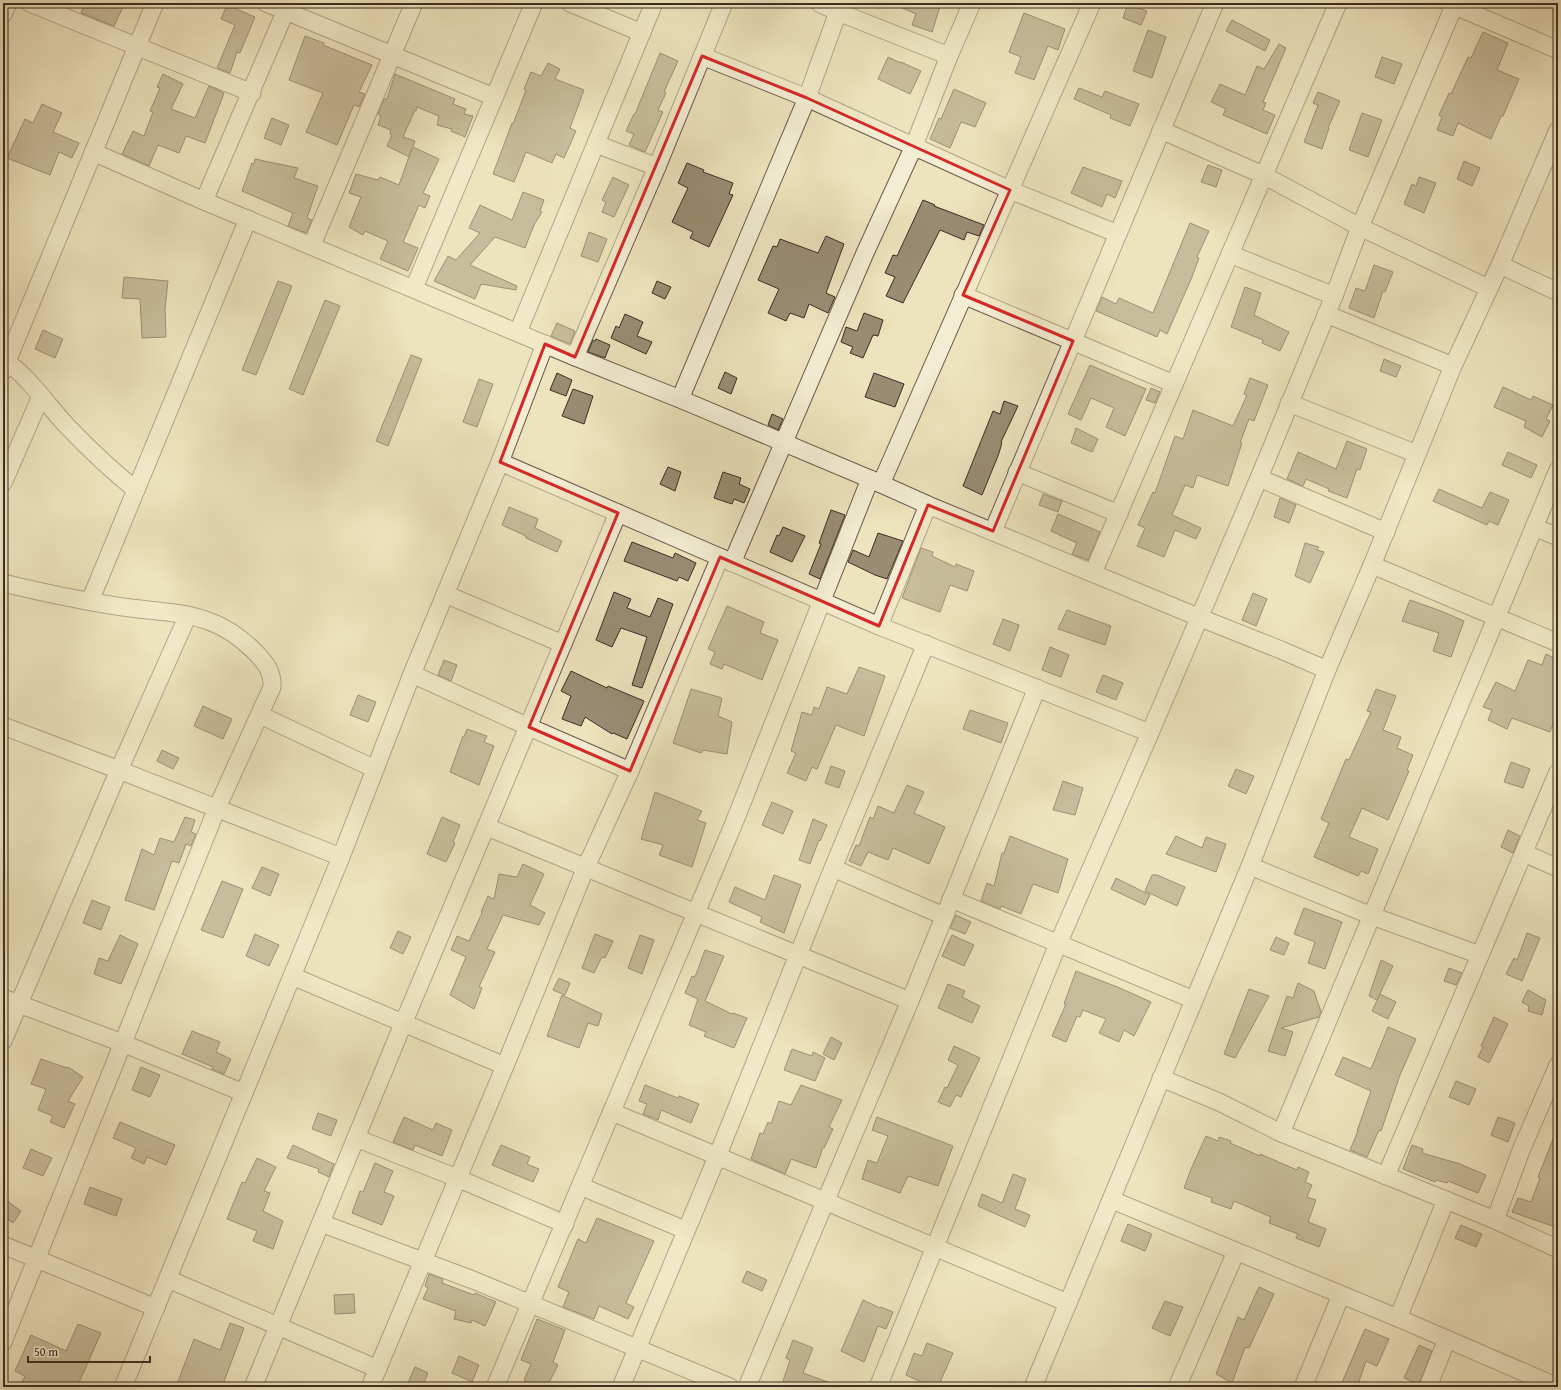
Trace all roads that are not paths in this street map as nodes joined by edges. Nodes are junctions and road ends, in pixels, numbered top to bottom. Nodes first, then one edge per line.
1 (8, 3) edge
2 (30, 3) edge
3 (155, 3) edge
4 (266, 3) edge
5 (414, 3) edge
6 (534, 3) edge
7 (570, 3) edge
8 (654, 3) edge
9 (724, 3) edge
10 (819, 3) edge
11 (972, 3) edge
12 (1092, 3) edge
13 (1215, 3) edge
14 (1338, 3) edge
15 (1451, 4) edge
16 (288, 7) edge
17 (839, 8) edge
18 (3, 14) edge
19 (642, 33) junction
20 (137, 46) junction
21 (1558, 50) edge
22 (392, 55) junction
23 (702, 56) junction
24 (949, 56) junction
25 (252, 93) junction
26 (494, 97) junction
27 (807, 98) junction
28 (1161, 130) junction
29 (1558, 130) edge
30 (596, 144) junction
31 (914, 146) junction
32 (93, 152) junction
33 (657, 167) junction
34 (1264, 175) junction
35 (1010, 190) junction
36 (204, 201) junction
37 (248, 219) junction
38 (1360, 227) junction
39 (1118, 234) junction
40 (312, 245) junction
41 (1230, 254) junction
42 (1500, 265) junction
43 (414, 288) junction
44 (1488, 288) junction
45 (1558, 292) edge
46 (963, 295) junction
47 (1334, 296) junction
48 (1326, 314) junction
49 (518, 332) junction
50 (1073, 341) junction
51 (545, 344) junction
52 (575, 357) junction
53 (4, 364) edge
54 (1453, 366) junction
55 (1174, 384) junction
56 (41, 396) junction
57 (680, 399) junction
58 (1289, 403) junction
59 (784, 443) junction
60 (1417, 454) junction
61 (500, 462) junction
62 (1017, 472) junction
63 (1557, 476) edge
64 (1258, 478) junction
65 (876, 481) junction
66 (3, 483) edge
67 (136, 490) junction
68 (928, 505) junction
69 (618, 513) junction
70 (1119, 514) junction
71 (1534, 528) junction
72 (993, 531) junction
73 (1386, 532) junction
74 (1558, 537) edge
75 (726, 560) junction
76 (1372, 565) junction
77 (1093, 573) junction
78 (3, 583) edge
79 (445, 594) junction
80 (90, 601) junction
81 (823, 601) junction
82 (188, 615) junction
83 (1496, 616) junction
84 (1198, 617) junction
85 (879, 626) junction
86 (1558, 643) edge
87 (563, 644) junction
88 (926, 644) junction
89 (1327, 670) junction
90 (412, 674) junction
91 (1037, 688) junction
92 (260, 715) junction
93 (528, 727) junction
94 (4, 730) edge
95 (1150, 732) junction
96 (119, 770) junction
97 (375, 770) junction
98 (630, 771) junction
99 (1558, 772) edge
100 (217, 808) junction
101 (487, 827) junction
102 (1524, 853) junction
103 (341, 857) junction
104 (1250, 866) junction
105 (586, 867) junction
106 (833, 868) junction
107 (1558, 868) edge
108 (951, 900) junction
109 (695, 912) junction
110 (944, 916) junction
111 (1372, 916) junction
112 (1058, 944) junction
113 (1480, 955) junction
114 (798, 956) junction
115 (292, 976) junction
116 (3, 998) edge
117 (1194, 1000) junction
118 (910, 1001) junction
119 (19, 1005) junction
120 (403, 1024) junction
121 (3, 1041) edge
122 (122, 1043) junction
123 (1558, 1065) edge
124 (505, 1066) junction
125 (1161, 1078) junction
126 (244, 1093) junction
127 (612, 1112) junction
128 (1281, 1133) junction
129 (356, 1138) junction
130 (717, 1157) junction
131 (1386, 1176) junction
132 (457, 1178) junction
133 (580, 1186) junction
134 (1112, 1200) junction
135 (1446, 1200) junction
136 (825, 1201) junction
137 (1495, 1220) junction
138 (321, 1223) junction
139 (565, 1224) junction
140 (685, 1230) junction
141 (3, 1245) edge
142 (935, 1247) junction
143 (1558, 1249) edge
144 (1236, 1252) junction
145 (36, 1258) junction
146 (423, 1261) junction
147 (168, 1279) junction
148 (1341, 1295) junction
149 (1068, 1303) junction
150 (531, 1304) junction
151 (156, 1308) junction
152 (1398, 1318) junction
153 (278, 1326) junction
154 (1448, 1339) junction
155 (3, 1342) edge
156 (638, 1348) junction
157 (378, 1369) junction
158 (1554, 1386) edge
159 (123, 1387) edge
160 (253, 1387) edge
161 (370, 1387) edge
162 (496, 1387) edge
163 (621, 1387) edge
164 (730, 1387) edge
165 (747, 1387) edge
166 (878, 1387) edge
167 (1033, 1387) edge
168 (1177, 1387) edge
169 (1303, 1387) edge
170 (1428, 1387) edge

1 - 18 street
2 - 20 street
3 - 20 street
4 - 16 street
5 - 22 street
6 - 26 street
7 - 19 street
8 - 19 street
9 - 23 street
10 - 17 street
11 - 24 street
12 - 35 street
13 - 28 street
14 - 34 street
15 - 21 street
15 - 38 street
16 - 22 street
16 - 25 street
17 - 24 street
17 - 27 street
19 - 30 street
20 - 25 street
20 - 32 street
22 - 26 street
22 - 40 street
23 - 27 street
23 - 33 street
24 - 31 street
25 - 36 street
26 - 43 street
27 - 31 street
27 - 57 street
28 - 34 street
28 - 39 street
29 - 42 street
30 - 33 street
30 - 49 street
31 - 35 street
31 - 59 street
32 - 36 street
32 - 53 street
33 - 52 street
34 - 38 street
34 - 41 street
35 - 39 street
35 - 46 street
36 - 37 street
37 - 40 street
37 - 67 street
38 - 44 street
38 - 47 street
39 - 50 street
40 - 43 street
41 - 47 street
41 - 55 street
42 - 44 street
42 - 45 street
43 - 49 street
44 - 54 street
46 - 50 street
46 - 65 street
47 - 48 street
48 - 54 street
48 - 58 street
49 - 51 street
50 - 55 street
50 - 62 street
51 - 52 street
51 - 61 street
52 - 57 street
53 - 56 street
54 - 60 street
55 - 70 street
56 - 66 street
56 - 67 street
57 - 59 street
58 - 60 street
58 - 64 street
59 - 65 street
59 - 75 street
60 - 73 street
61 - 69 street
61 - 79 street
62 - 70 street
62 - 72 street
63 - 71 street
64 - 73 street
64 - 84 street
65 - 68 street
65 - 81 street
67 - 80 street
68 - 72 street
68 - 85 street
69 - 75 street
69 - 87 street
70 - 77 street
71 - 74 street
71 - 83 street
72 - 77 street
73 - 76 street
75 - 81 street
75 - 98 street
76 - 83 street
76 - 89 street
77 - 84 street
78 - 80 street
79 - 87 street
79 - 90 street
80 - 82 street
81 - 85 street
81 - 109 street
82 - 92 street
82 - 96 street
83 - 86 street
83 - 111 street
84 - 89 street
84 - 95 street
85 - 88 street
87 - 93 street
88 - 91 street
88 - 106 street
89 - 104 street
90 - 93 street
90 - 97 street
91 - 95 street
91 - 108 street
92 - 97 street
92 - 100 street
93 - 98 street
93 - 101 street
94 - 96 street
95 - 112 street
96 - 100 street
96 - 119 street
97 - 103 street
98 - 105 street
99 - 102 street
100 - 103 street
100 - 122 street
101 - 105 street
101 - 120 street
102 - 107 street
102 - 113 street
103 - 115 street
104 - 111 street
104 - 117 street
105 - 109 street
105 - 124 street
106 - 110 street
106 - 114 street
108 - 110 street
108 - 112 street
109 - 114 street
109 - 127 street
110 - 118 street
111 - 113 street
111 - 128 street
112 - 117 street
112 - 142 street
113 - 131 street
114 - 118 street
114 - 130 street
115 - 120 street
115 - 126 street
116 - 119 street
117 - 125 street
118 - 136 street
119 - 121 street
119 - 122 street
120 - 124 street
120 - 129 street
122 - 126 street
122 - 145 street
123 - 137 street
124 - 132 street
125 - 128 street
125 - 134 street
126 - 147 street
127 - 130 street
127 - 133 street
128 - 131 street
129 - 132 street
129 - 138 street
130 - 136 street
130 - 140 street
131 - 135 street
132 - 139 street
132 - 146 street
133 - 139 street
133 - 140 street
134 - 144 street
134 - 149 street
135 - 137 street
135 - 152 street
136 - 142 street
136 - 165 street
137 - 143 street
138 - 146 street
138 - 153 street
139 - 150 street
140 - 156 street
141 - 145 street
142 - 149 street
142 - 166 street
144 - 148 street
144 - 168 street
145 - 151 street
145 - 155 street
146 - 150 street
146 - 157 street
147 - 151 street
147 - 153 street
148 - 152 street
148 - 169 street
149 - 167 street
150 - 156 street
150 - 162 street
151 - 159 street
152 - 154 street
153 - 157 street
153 - 160 street
154 - 158 street
154 - 170 street
156 - 163 street
156 - 164 street
157 - 161 street

